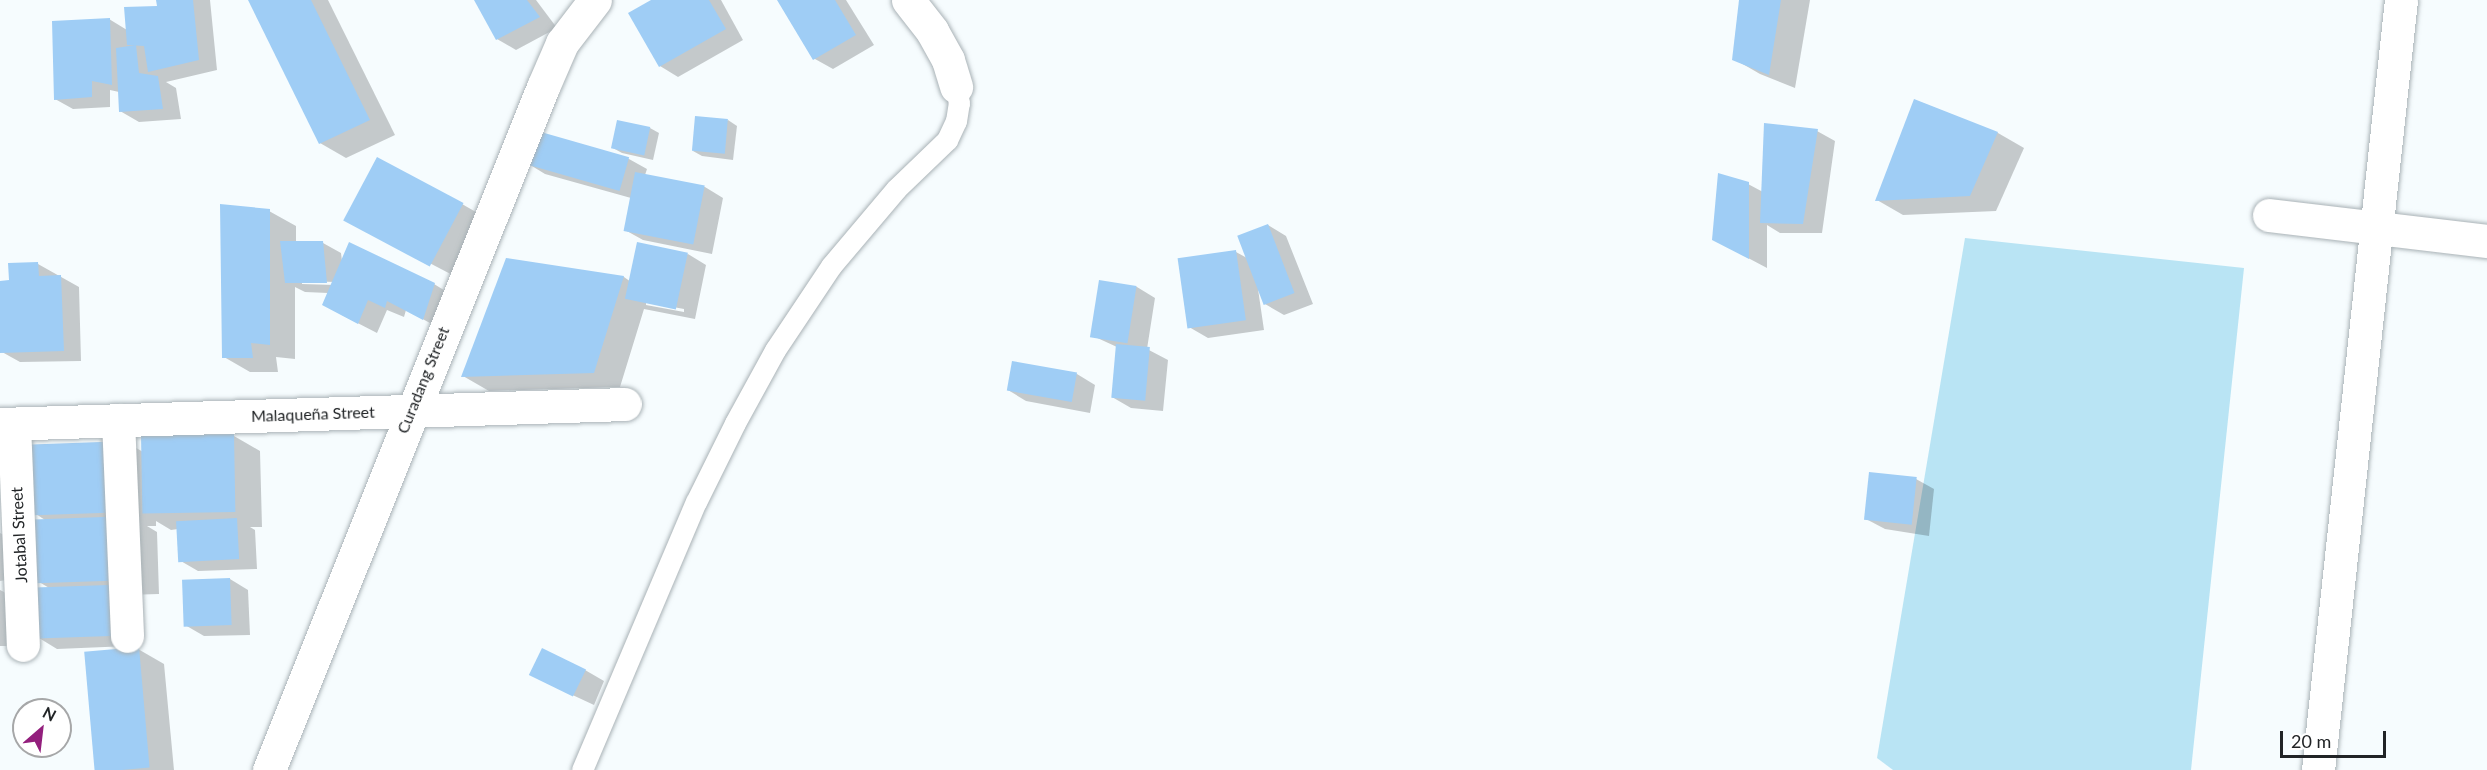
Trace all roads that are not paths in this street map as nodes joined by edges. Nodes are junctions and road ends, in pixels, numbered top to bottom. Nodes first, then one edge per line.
1 (596, 0) edge
2 (908, 0) edge
3 (2401, 0) edge
4 (956, 87) joint
5 (2269, 215) dead end
6 (2376, 228) junction
7 (2487, 241) edge
8 (625, 404) dead end
9 (411, 411) junction
10 (118, 420) junction
11 (7, 424) edge
12 (128, 636) dead end
13 (23, 645) dead end
14 (269, 770) edge
15 (582, 770) edge
16 (2318, 770) edge

1 - 9 street, Curadang Street
2 - 4 street
3 - 6 street
4 - 15 lane
5 - 6 street
6 - 7 street
6 - 16 street
8 - 9 street, Malaqueña Street
9 - 10 street, Malaqueña Street
9 - 14 street, Curadang Street
10 - 11 street, Malaqueña Street
10 - 12 street
11 - 13 street, Jotabal Street

